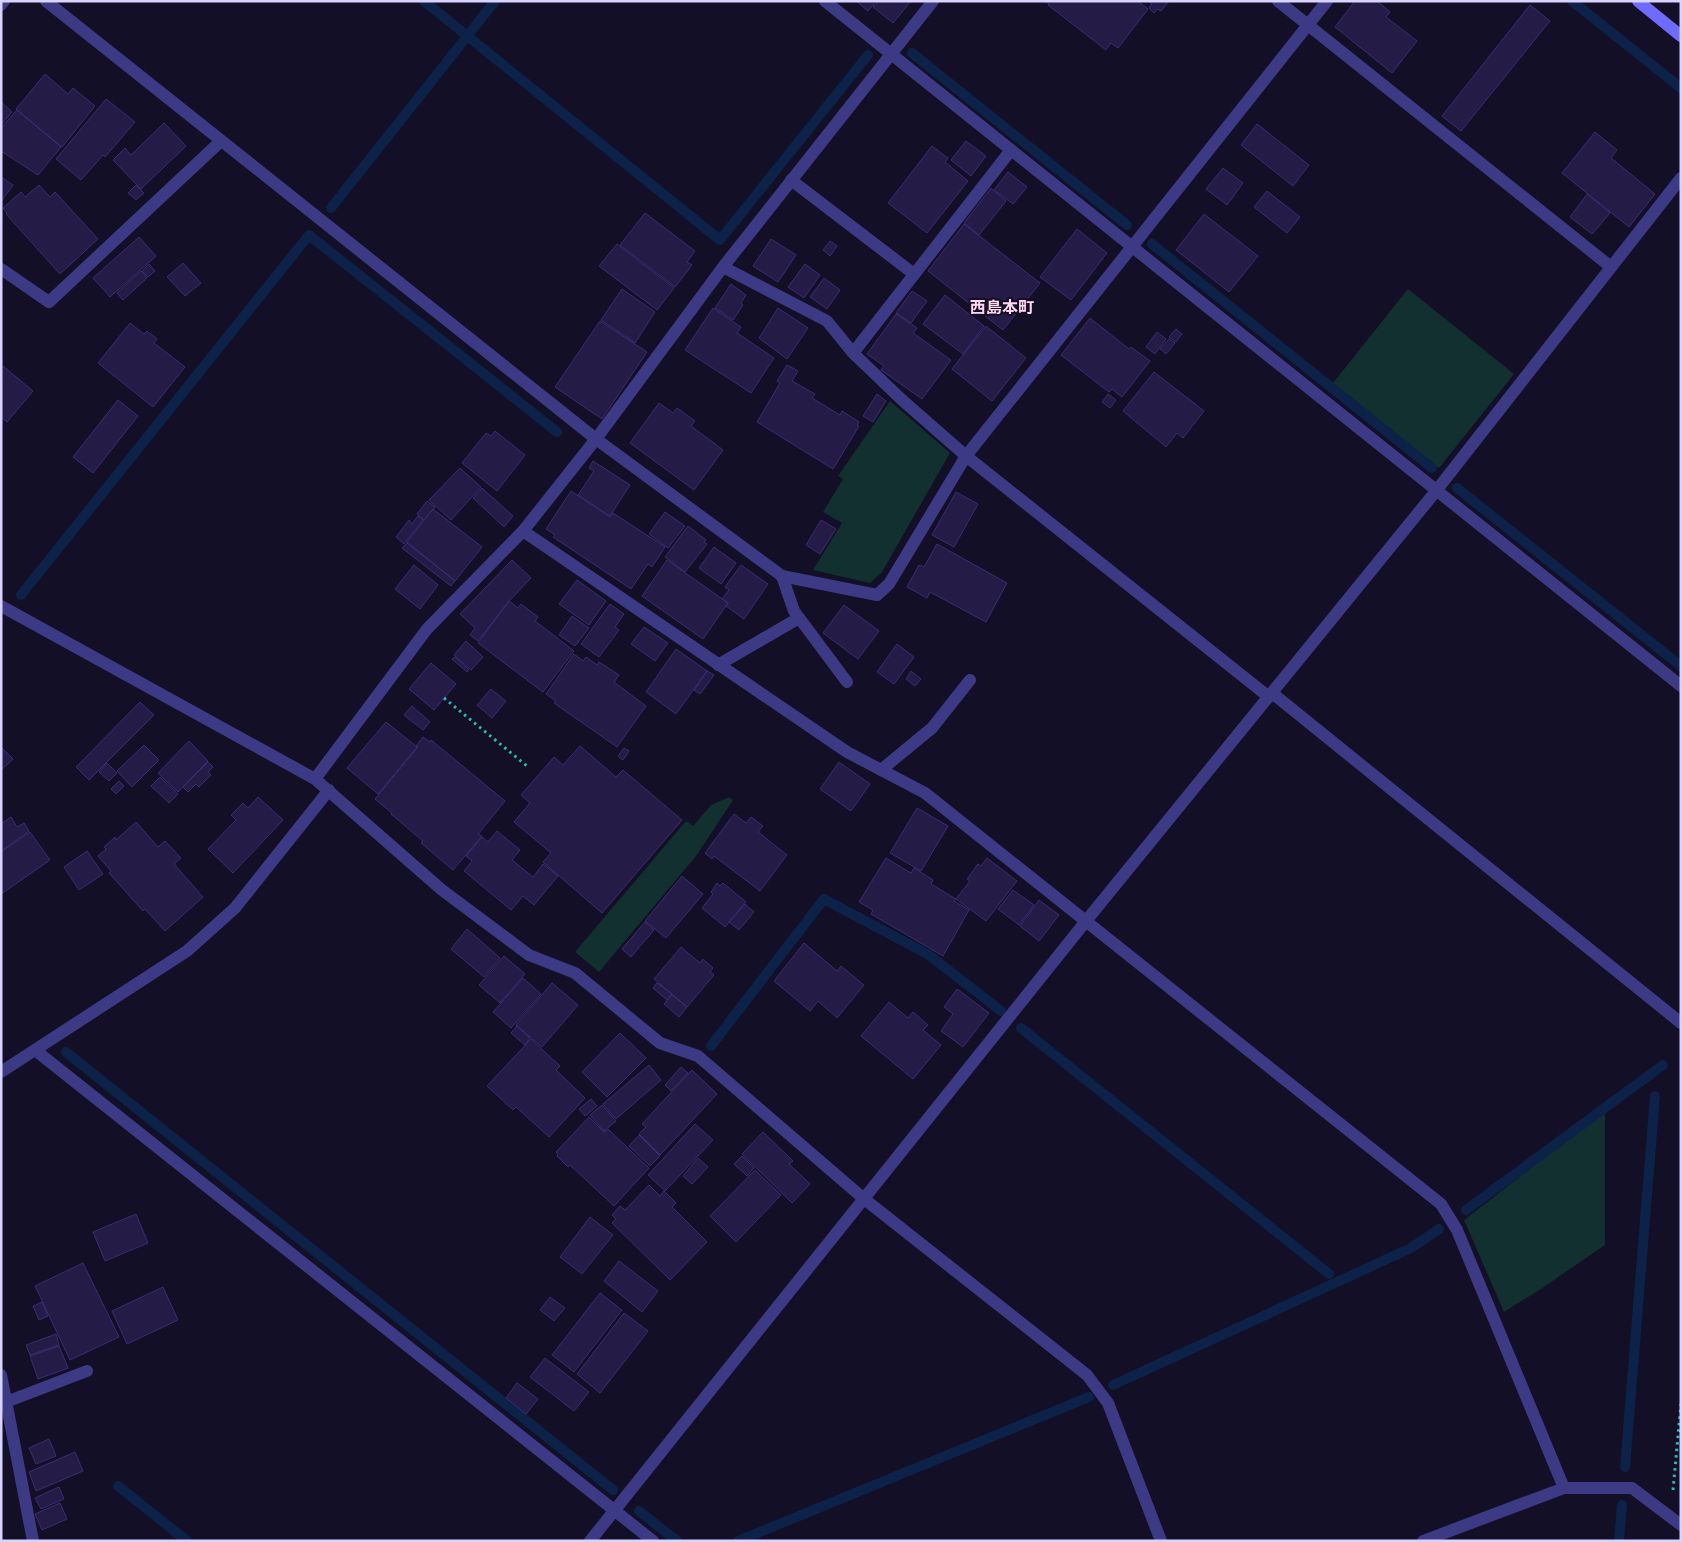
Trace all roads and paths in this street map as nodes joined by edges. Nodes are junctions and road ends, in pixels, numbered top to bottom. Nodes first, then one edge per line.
1 (4, 1) edge
2 (46, 1) edge
3 (825, 1) edge
4 (933, 1) edge
5 (1278, 1) edge
6 (1327, 1) edge
7 (1638, 1) edge
8 (1, 5) edge
9 (1308, 25) junction
10 (1681, 36) edge
11 (891, 54) junction
12 (221, 141) junction
13 (1011, 150) junction
14 (1681, 178) edge
15 (791, 180) junction
16 (1131, 246) junction
17 (723, 266) junction
18 (1611, 267) junction
19 (1, 269) edge
20 (914, 274) junction
21 (853, 353) junction
22 (596, 439) junction
23 (966, 456) junction
24 (1436, 492) junction
25 (523, 532) junction
26 (782, 576) junction
27 (1, 606) edge
28 (799, 618) junction
29 (718, 665) junction
30 (970, 680) dead end
31 (847, 682) dead end
32 (1681, 686) edge
33 (1271, 695) junction
34 (444, 698) dead end
35 (527, 766) dead end
36 (881, 770) junction
37 (315, 779) junction
38 (329, 790) junction
39 (1086, 921) junction
40 (1681, 1023) edge
41 (35, 1050) junction
42 (1, 1072) edge
43 (864, 1198) junction
44 (87, 1371) dead end
45 (1, 1375) edge
46 (6, 1402) junction
47 (1681, 1404) edge
48 (1564, 1488) junction
49 (614, 1510) junction
50 (1676, 1521) edge
51 (33, 1541) edge
52 (590, 1541) edge
53 (653, 1541) edge
54 (1161, 1541) edge
55 (1423, 1541) edge

1 - 8 street
2 - 12 street
3 - 11 street
4 - 11 street
5 - 9 street
6 - 9 street
7 - 10 main road
9 - 16 street
9 - 18 street
11 - 13 street
11 - 15 street
12 - 19 street
12 - 22 street
13 - 16 street
13 - 20 street
14 - 18 street
15 - 17 street
15 - 20 street
16 - 23 street
16 - 24 street
17 - 21 street
17 - 22 street
18 - 24 street
20 - 21 street
21 - 23 street
22 - 25 street
22 - 26 street
23 - 26 street
23 - 33 street
24 - 32 street
24 - 33 street
25 - 29 street
25 - 37 street
26 - 28 street
27 - 37 street
28 - 29 street
28 - 31 street
29 - 36 street
30 - 36 street
33 - 39 street
33 - 40 street
34 - 35 path
36 - 39 street
37 - 38 street
38 - 41 street
38 - 43 street
39 - 43 street
39 - 48 street
41 - 42 street
41 - 49 street
43 - 49 street
43 - 54 street
44 - 46 street
45 - 46 street
46 - 51 street
47 - 50 path
48 - 50 street
48 - 55 street
49 - 52 street
49 - 53 street

